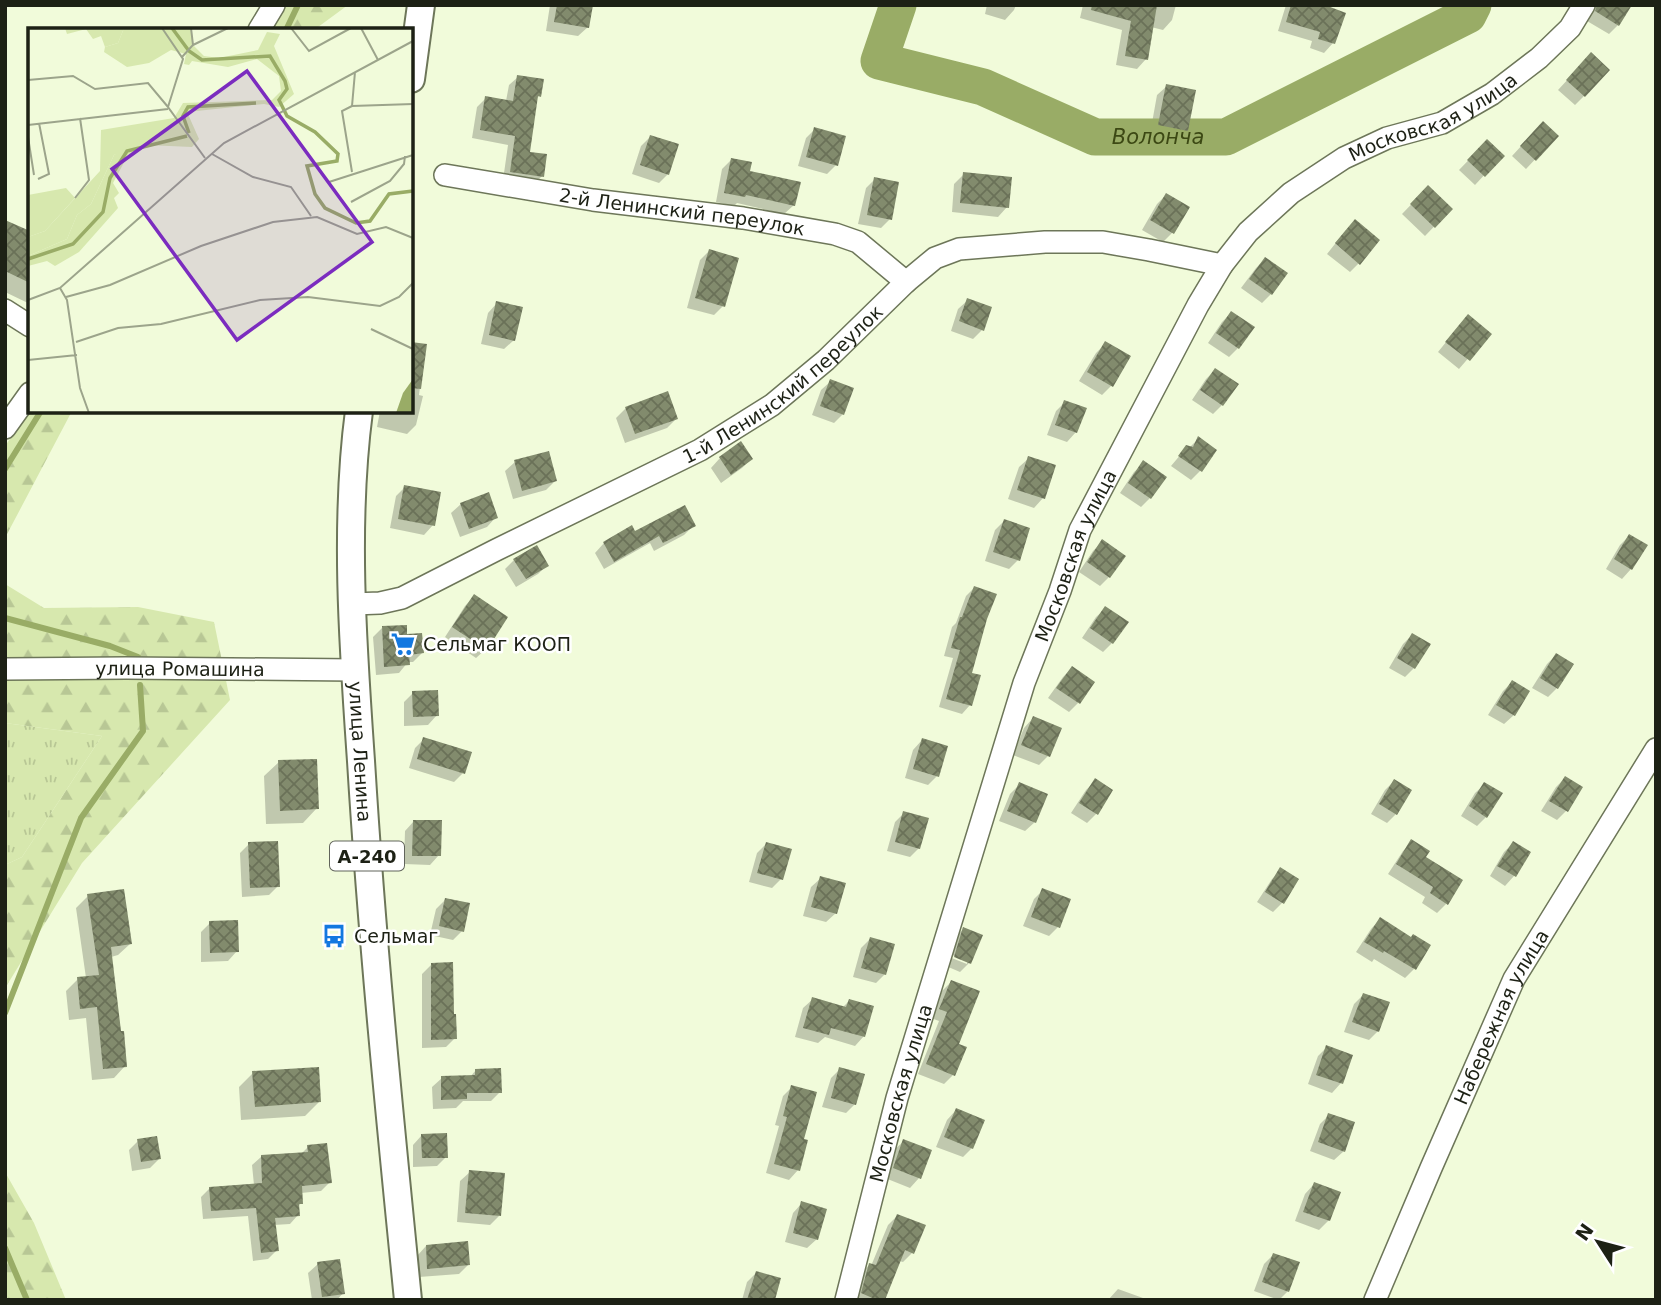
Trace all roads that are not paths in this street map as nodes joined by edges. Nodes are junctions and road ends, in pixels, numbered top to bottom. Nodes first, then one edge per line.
1 (274, 5) edge
2 (1584, 5) edge
3 (420, 10) edge
4 (260, 28) edge
5 (413, 64) edge
6 (445, 175) dead end
7 (1222, 265) junction
8 (906, 282) junction
9 (5, 310) edge
10 (28, 325) edge
11 (28, 396) edge
12 (359, 413) edge
13 (5, 428) edge
14 (353, 604) junction
15 (5, 669) edge
16 (355, 670) junction
17 (1656, 749) edge
18 (408, 1300) edge
19 (846, 1300) edge
20 (1375, 1300) edge

1 - 4 street
2 - 7 street, Московская улица
3 - 5 main road
6 - 8 street, 2-й Ленинский переулок
7 - 8 street, 1-й Ленинский переулок
7 - 19 street, Московская улица
8 - 14 street, 1-й Ленинский переулок
9 - 10 street
11 - 13 street
12 - 14 main road, улица Ленина / А-240
14 - 16 main road, улица Ленина / А-240
15 - 16 street, улица Ромашина
16 - 18 main road, улица Ленина / А-240
17 - 20 street, Набережная улица

